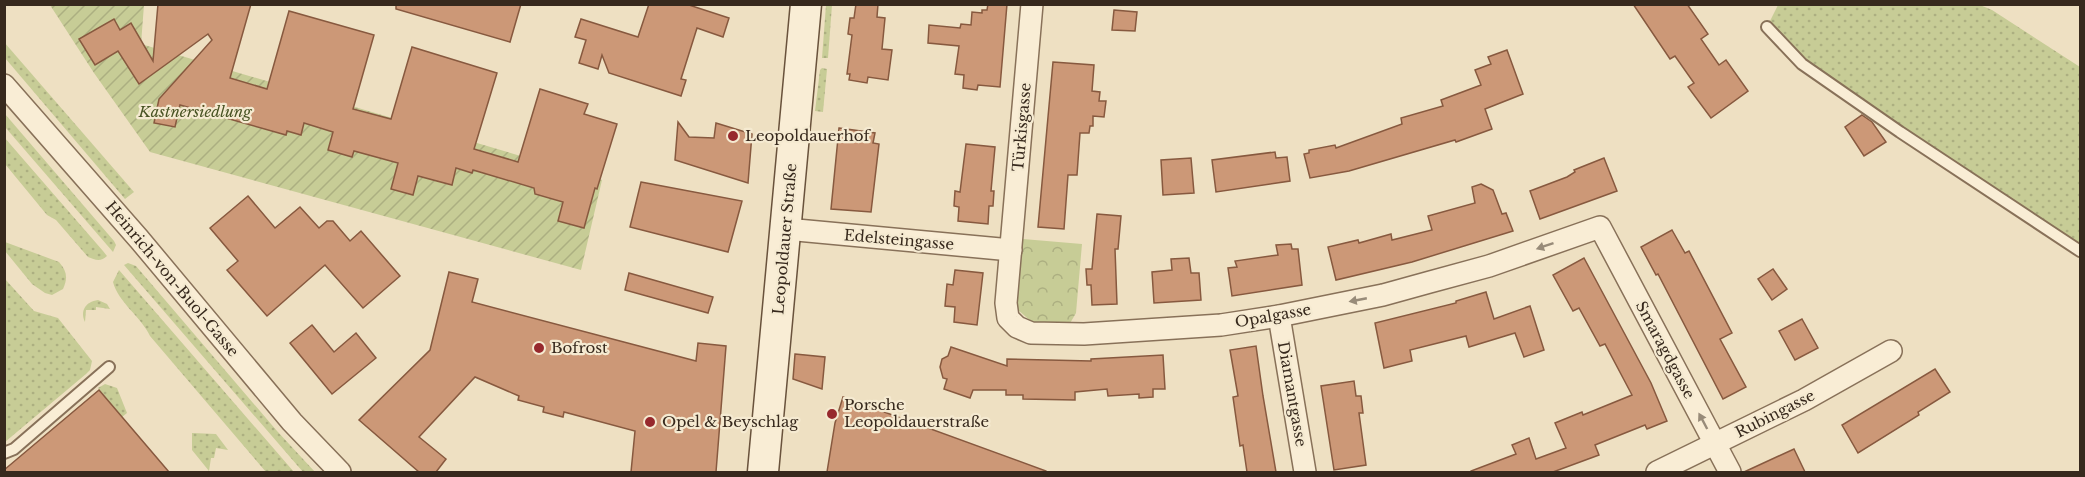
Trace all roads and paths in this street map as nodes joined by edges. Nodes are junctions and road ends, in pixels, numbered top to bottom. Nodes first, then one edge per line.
1 (806, 4) edge
2 (1032, 4) edge
3 (1767, 27) dead end
4 (4, 85) edge
5 (1600, 227) joint
6 (786, 230) junction
7 (1011, 250) junction
8 (2080, 250) edge
9 (1279, 316) junction
10 (1891, 351) dead end
11 (109, 367) dead end
12 (1716, 445) junction
13 (4, 453) edge
14 (340, 472) edge
15 (762, 472) edge
16 (1305, 472) edge
17 (1657, 472) edge
18 (1730, 472) edge

1 - 6 main road, Leopoldauer Straße
2 - 7 street, Türkisgasse
3 - 8 lane
4 - 14 street, Heinrich-von-Buol-Gasse
5 -> 9 street, Opalgasse
12 -> 5 street, Smaragdgasse
6 - 7 street, Edelsteingasse
6 - 15 main road, Leopoldauer Straße
7 - 9 street, Opalgasse
9 - 16 street, Diamantgasse
10 - 12 street, Rubingasse
11 - 13 lane
12 - 17 street, Rubingasse
12 - 18 street, Smaragdgasse

